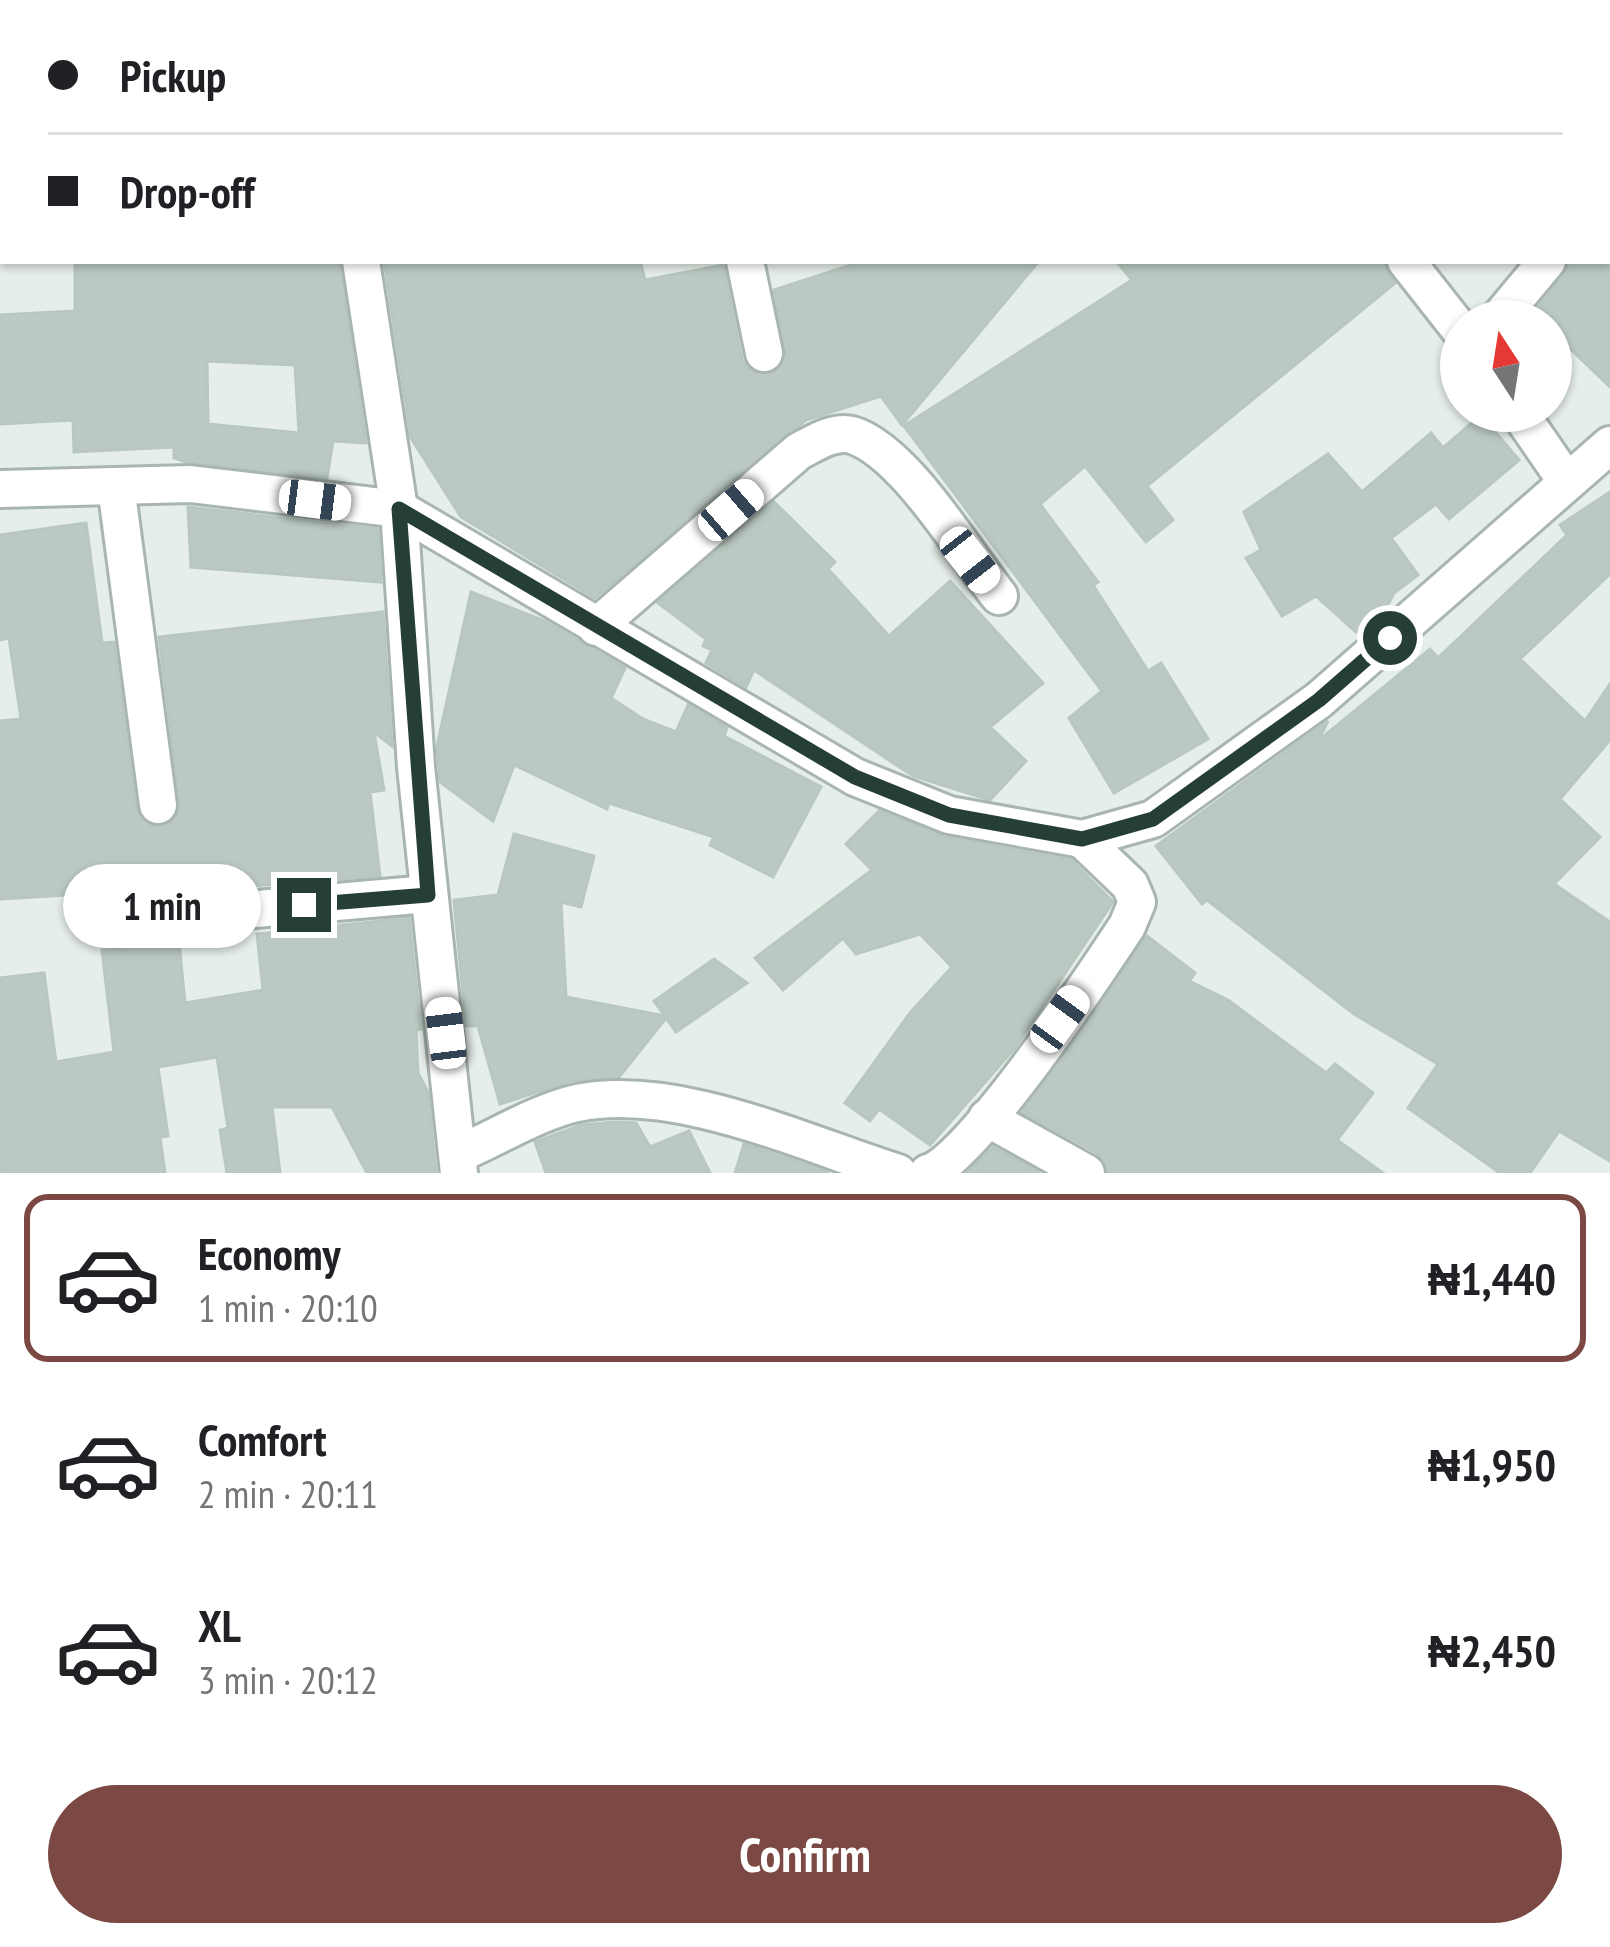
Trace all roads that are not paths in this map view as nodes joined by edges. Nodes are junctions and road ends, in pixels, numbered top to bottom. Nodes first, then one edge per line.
1 (361, 264) edge
2 (746, 264) edge
3 (1408, 264) edge
4 (1544, 264) edge
5 (1514, 300) edge
6 (1440, 304) edge
7 (764, 353) dead end
8 (1532, 432) edge
9 (1610, 445) edge
10 (1567, 482) junction
11 (116, 486) junction
12 (0, 489) edge
13 (399, 509) junction
14 (998, 596) dead end
15 (596, 627) junction
16 (158, 805) dead end
17 (1082, 839) junction
18 (428, 895) junction
19 (222, 912) dead end
20 (987, 1118) junction
21 (458, 1163) edge
22 (898, 1173) edge
23 (928, 1173) edge
24 (1086, 1173) edge

1 - 13 street
2 - 7 street
3 - 6 street
4 - 5 street
8 - 10 street
9 - 10 street
10 - 17 street
11 - 12 street
11 - 13 street
11 - 16 street
13 - 15 street
13 - 18 street
14 - 15 street
15 - 17 street
17 - 20 street
18 - 19 street
18 - 21 street
20 - 23 street
20 - 24 street
21 - 22 street

